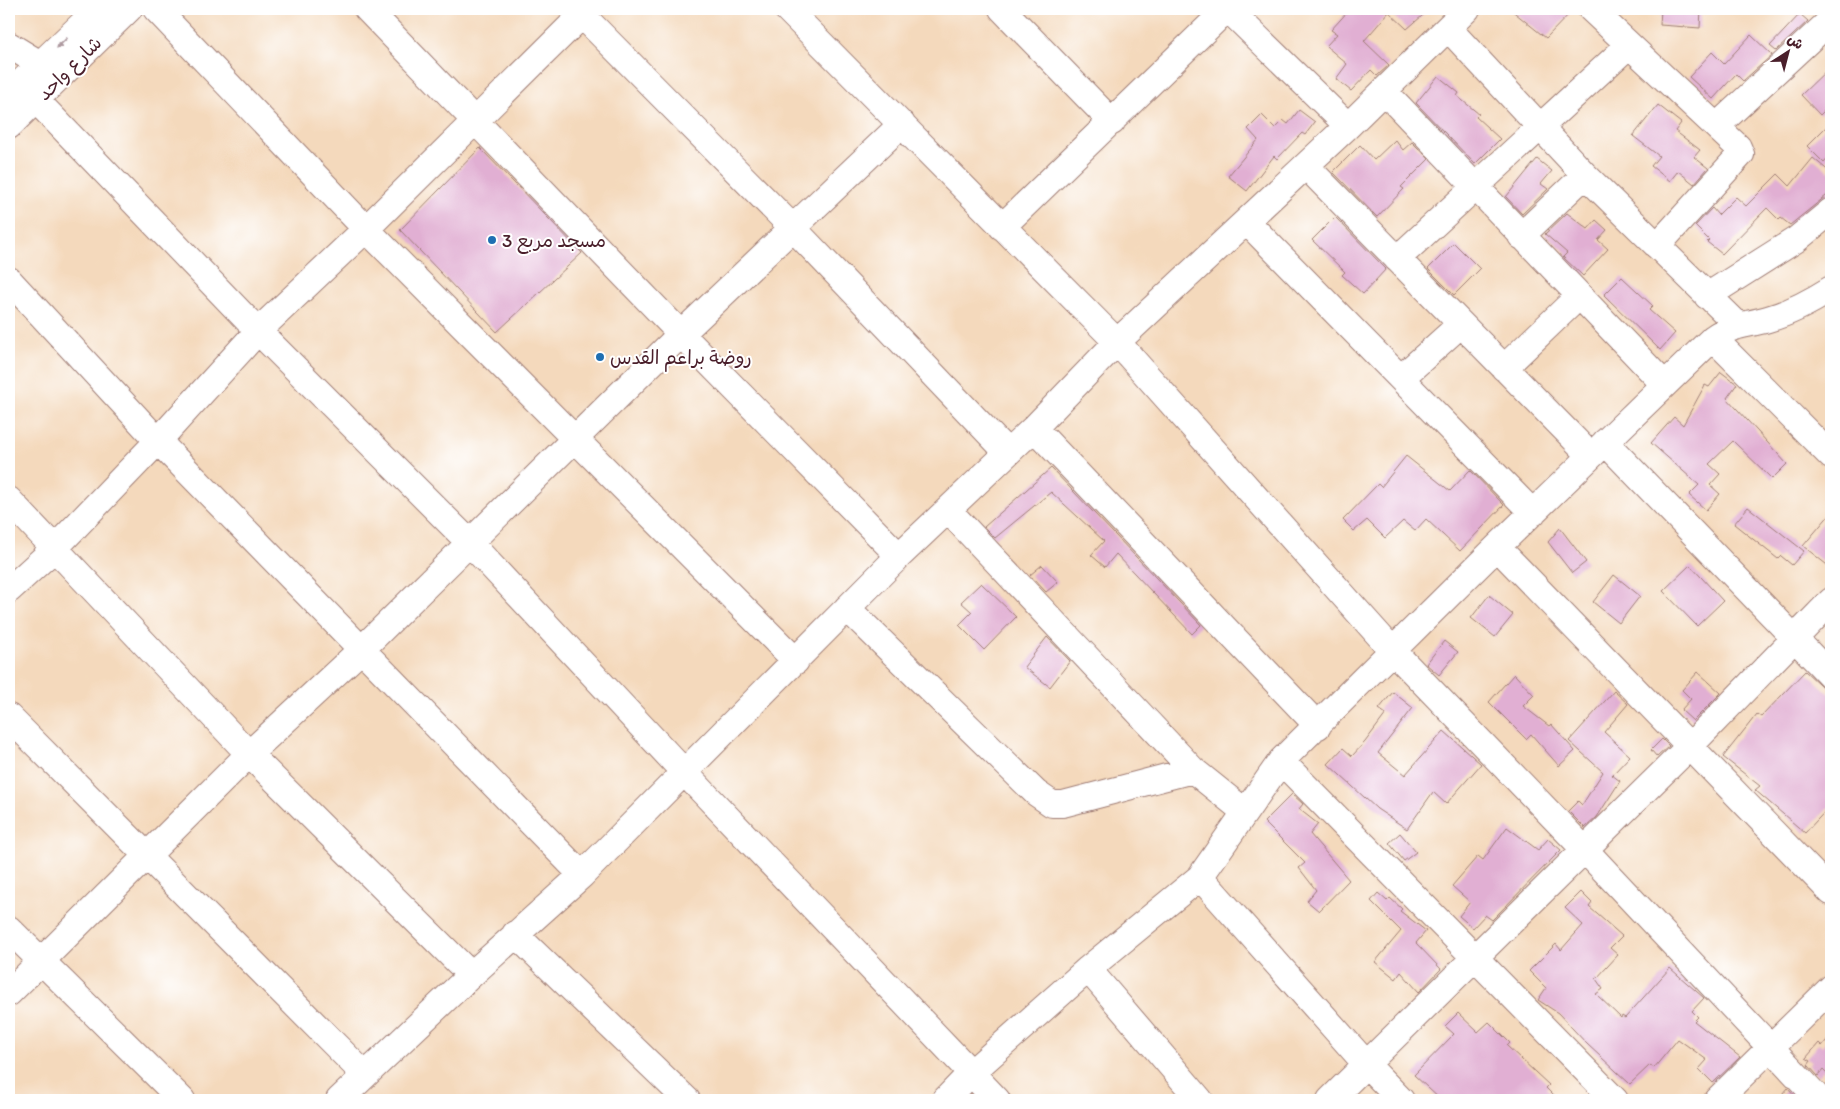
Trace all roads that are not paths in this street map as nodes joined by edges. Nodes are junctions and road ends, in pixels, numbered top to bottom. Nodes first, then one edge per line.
1 (98, 9) edge
2 (128, 9) edge
3 (156, 9) edge
4 (367, 9) edge
5 (1002, 9) edge
6 (1227, 9) edge
7 (1467, 9) edge
8 (1591, 9) edge
9 (582, 11) edge
10 (799, 13) edge
11 (1831, 20) edge
12 (1448, 28) junction
13 (9, 45) edge
14 (1629, 45) junction
15 (40, 64) junction
16 (1384, 91) junction
17 (9, 94) edge
18 (36, 100) junction
19 (476, 120) junction
20 (1112, 122) junction
21 (902, 124) junction
22 (9, 126) edge
23 (1348, 126) junction
24 (1717, 126) junction
25 (1540, 127) junction
26 (1306, 166) junction
27 (1586, 176) junction
28 (1475, 187) junction
29 (1831, 211) edge
30 (1247, 222) junction
31 (792, 227) junction
32 (1002, 227) junction
33 (366, 228) junction
34 (1521, 236) junction
35 (1657, 246) junction
36 (1397, 259) junction
37 (9, 280) edge
38 (1831, 289) edge
39 (1579, 296) junction
40 (1707, 296) junction
41 (1461, 324) junction
42 (1737, 324) junction
43 (258, 331) junction
44 (681, 334) junction
45 (1713, 338) junction
46 (1117, 342) junction
47 (1504, 368) junction
48 (1401, 378) junction
49 (1664, 384) junction
50 (1034, 428) junction
51 (576, 439) junction
52 (158, 440) junction
53 (1598, 449) junction
54 (1007, 452) junction
55 (1831, 456) edge
56 (9, 500) edge
57 (948, 510) junction
58 (1533, 513) junction
59 (470, 542) junction
60 (1497, 547) junction
61 (55, 548) junction
62 (899, 556) junction
63 (9, 590) edge
64 (1831, 601) edge
65 (847, 608) junction
66 (1796, 639) junction
67 (362, 649) junction
68 (1393, 651) junction
69 (796, 661) junction
70 (1831, 676) edge
71 (9, 717) edge
72 (1318, 726) junction
73 (1690, 746) junction
74 (249, 754) junction
75 (1281, 761) junction
76 (1193, 770) junction
77 (684, 772) junction
78 (1244, 811) junction
79 (1585, 850) junction
80 (146, 856) junction
81 (582, 875) junction
82 (1200, 877) junction
83 (1831, 892) edge
84 (9, 929) edge
85 (516, 934) junction
86 (1476, 957) junction
87 (42, 962) junction
88 (1088, 970) junction
89 (471, 975) junction
90 (1831, 988) edge
91 (9, 993) edge
92 (1771, 1046) junction
93 (1367, 1064) junction
94 (972, 1072) junction
95 (365, 1075) junction
96 (182, 1100) edge
97 (339, 1100) edge
98 (687, 1100) edge
99 (945, 1100) edge
100 (997, 1100) edge
101 (1200, 1100) edge
102 (1330, 1100) edge
103 (1402, 1100) edge
104 (1615, 1100) edge
105 (1717, 1100) edge
106 (1820, 1100) edge

1 -> 15 street, شارع واحد
2 - 18 street, شارع واحد
3 - 33 street
4 - 19 street
5 - 20 street
6 - 20 street
6 - 23 street
7 - 12 street
8 - 14 street
9 - 19 street
9 - 31 street
10 - 21 street
11 - 24 street
12 - 16 street
12 - 25 street
13 - 15 street
14 - 24 street
14 - 25 street
15 - 17 street, شارع واحد
16 - 23 street
16 - 28 street
18 - 22 street, شارع واحد
18 - 43 street
19 - 33 street
19 - 44 street
20 - 32 street
21 - 31 street
21 - 32 street
23 - 26 street
24 - 35 street
25 - 27 street
25 - 28 street
26 - 30 street
26 - 36 street
27 - 34 street
27 - 35 street
28 - 34 street
28 - 36 street
29 - 40 street
30 - 46 street
30 - 48 street
31 - 44 street
31 - 54 street
32 - 46 street
33 - 43 street
33 - 51 street
34 - 39 street
35 - 40 street
36 - 41 street
37 - 52 street
38 - 42 street
39 - 47 street
39 - 49 street
40 - 42 street
41 - 47 street
41 - 48 street
42 - 45 street
43 - 52 street
43 - 59 street
44 - 51 street
44 - 62 street
45 - 49 street
45 - 55 street
46 - 50 street
46 - 68 street
47 - 53 street
48 - 58 street
49 - 53 street
50 - 54 street
50 - 72 street
51 - 59 street
51 - 69 street
52 - 61 street
52 - 67 street
53 - 58 street
53 - 66 street
54 - 57 street
56 - 61 street
57 - 62 street
57 - 76 street
58 - 60 street
59 - 67 street
59 - 77 street
60 - 68 street
60 - 73 street
61 - 63 street
61 - 74 street
62 - 65 street
64 - 66 street
65 - 69 street
65 - 76 street
66 - 70 street
66 - 73 street
67 - 74 street
67 - 81 street
68 - 72 street
68 - 79 street
69 - 77 street
71 - 80 street
72 - 75 street
73 - 79 street
73 - 83 street
74 - 80 street
74 - 89 street
75 - 78 street
75 - 86 street
76 - 78 street
77 - 81 street
77 - 94 street
78 - 82 street
79 - 86 street
79 - 92 street
80 - 87 street
80 - 95 street
81 - 85 street
82 - 88 street
82 - 93 street
84 - 87 street
85 - 89 street
85 - 98 street
86 - 93 street
86 - 104 street
87 - 91 street
87 - 96 street
88 - 94 street
88 - 101 street
89 - 95 street
90 - 92 street
92 - 105 street
92 - 106 street
93 - 102 street
93 - 103 street
94 - 99 street
94 - 100 street
95 - 97 street

